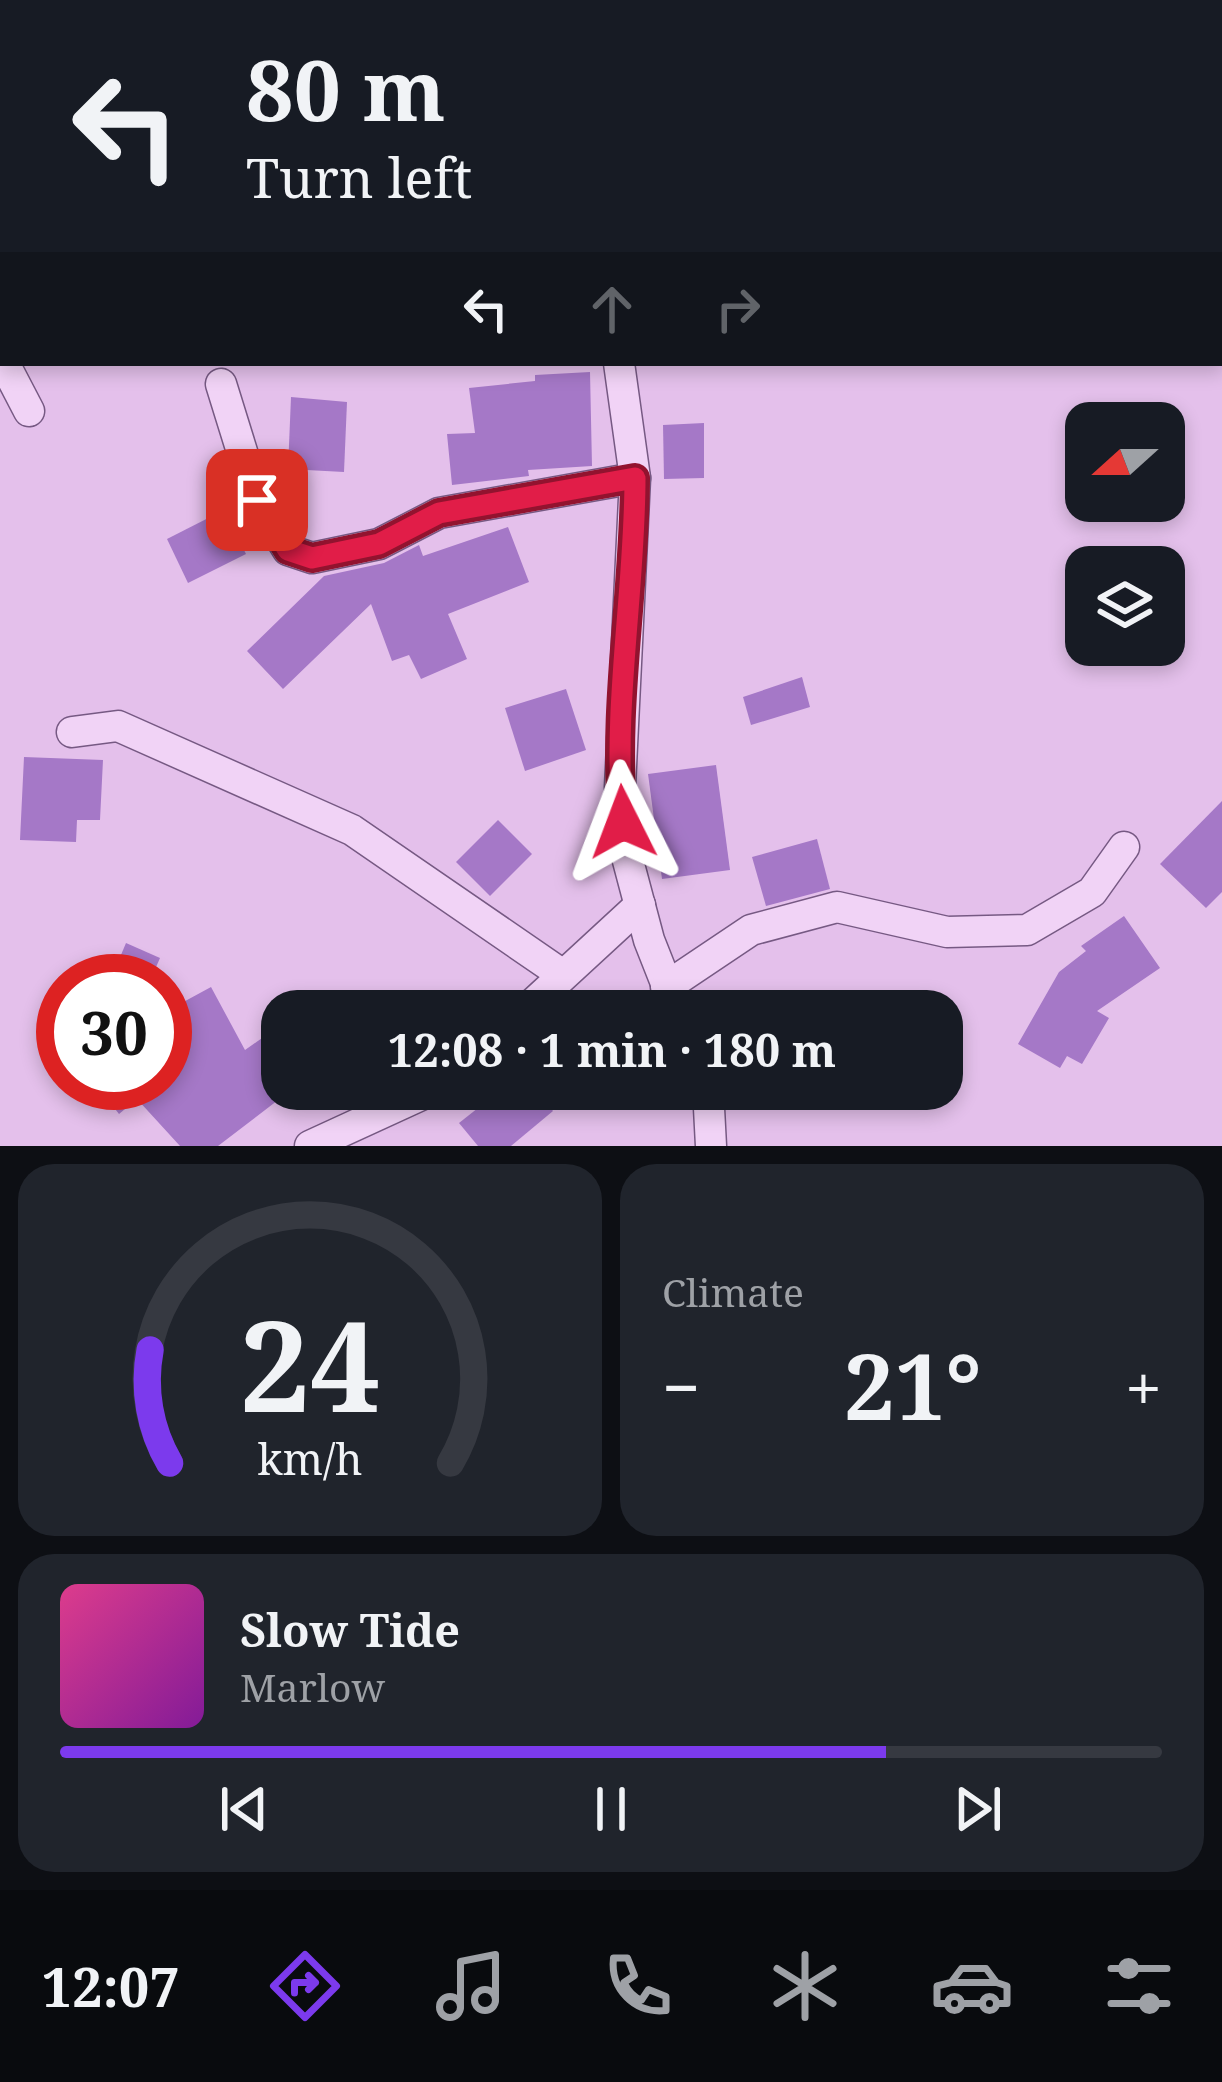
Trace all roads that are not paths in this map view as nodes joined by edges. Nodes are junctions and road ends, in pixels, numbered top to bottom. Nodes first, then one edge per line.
1 (5, 366) edge
2 (619, 366) edge
3 (221, 384) dead end
4 (29, 412) dead end
5 (635, 478) junction
6 (72, 732) dead end
7 (1124, 848) dead end
8 (640, 905) junction
9 (563, 976) junction
10 (548, 990) edge
11 (669, 990) edge
12 (682, 990) edge
13 (388, 1110) edge
14 (710, 1110) edge
15 (310, 1146) edge
16 (711, 1146) edge

1 - 4 street
2 - 5 street
3 - 5 street
5 - 8 street
6 - 9 street
7 - 12 street
8 - 9 street
8 - 11 street
9 - 10 street
13 - 15 street
14 - 16 street

